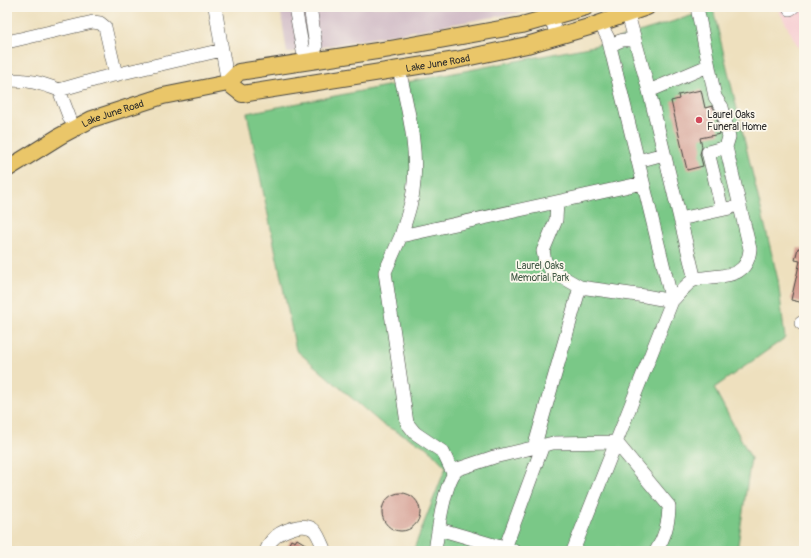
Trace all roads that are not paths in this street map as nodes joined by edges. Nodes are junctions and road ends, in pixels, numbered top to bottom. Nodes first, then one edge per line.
1 (215, 7) edge
2 (295, 7) edge
3 (311, 7) edge
4 (586, 7) edge
5 (595, 7) edge
6 (647, 7) edge
7 (696, 7) edge
8 (789, 7) edge
9 (793, 7) edge
10 (627, 10) edge
11 (550, 12) edge
12 (600, 24) junction
13 (557, 37) junction
14 (635, 41) junction
15 (7, 42) edge
16 (610, 47) junction
17 (222, 50) junction
18 (312, 61) junction
19 (708, 66) junction
20 (399, 69) junction
21 (116, 75) junction
22 (7, 80) edge
23 (315, 82) junction
24 (228, 83) junction
25 (59, 90) junction
26 (649, 91) junction
27 (70, 119) dead end
28 (726, 147) junction
29 (664, 154) junction
30 (638, 161) junction
31 (7, 169) edge
32 (643, 183) junction
33 (557, 202) junction
34 (739, 205) junction
35 (722, 209) junction
36 (680, 219) junction
37 (401, 236) junction
38 (695, 280) junction
39 (580, 287) junction
40 (672, 301) junction
41 (616, 442) junction
42 (539, 446) junction
43 (453, 473) junction
44 (439, 529) junction
45 (507, 550) edge
46 (266, 551) edge
47 (325, 551) edge
48 (435, 551) edge
49 (573, 551) edge
50 (656, 551) edge

1 - 17 lane
2 - 18 lane
3 - 18 lane
4 - 11 main road, Lake June Road
5 - 12 main road
6 - 10 main road, Lake June Road
7 - 19 lane
8 - 9 lane
10 - 12 main road, Lake June Road
10 - 14 lane
11 - 13 lane
11 - 18 main road, Lake June Road
12 - 13 main road, Lake June Road
12 - 16 lane
13 - 20 main road, Lake June Road
14 - 16 lane
14 - 26 lane
15 - 21 lane
16 - 30 lane
17 - 21 lane
17 - 24 lane
18 - 23 main road
18 - 24 main road, Lake June Road
19 - 26 lane
19 - 28 lane
20 - 23 main road, Lake June Road
20 - 37 lane
21 - 25 lane
22 - 25 lane
23 - 24 main road, Lake June Road
24 - 31 main road, Lake June Road
25 - 27 lane
26 - 29 lane
28 - 34 lane
28 - 35 lane
29 - 30 lane
29 - 36 lane
30 - 32 lane
32 - 33 lane
32 - 40 lane
33 - 37 lane
33 - 39 lane
34 - 35 lane
34 - 38 lane
35 - 36 lane
36 - 38 lane
37 - 43 lane
38 - 40 lane
39 - 40 lane
39 - 42 lane
40 - 41 lane
41 - 42 lane
41 - 49 lane
41 - 50 lane
42 - 43 lane
42 - 45 lane
43 - 44 lane
44 - 45 lane
44 - 48 lane
46 - 47 lane

